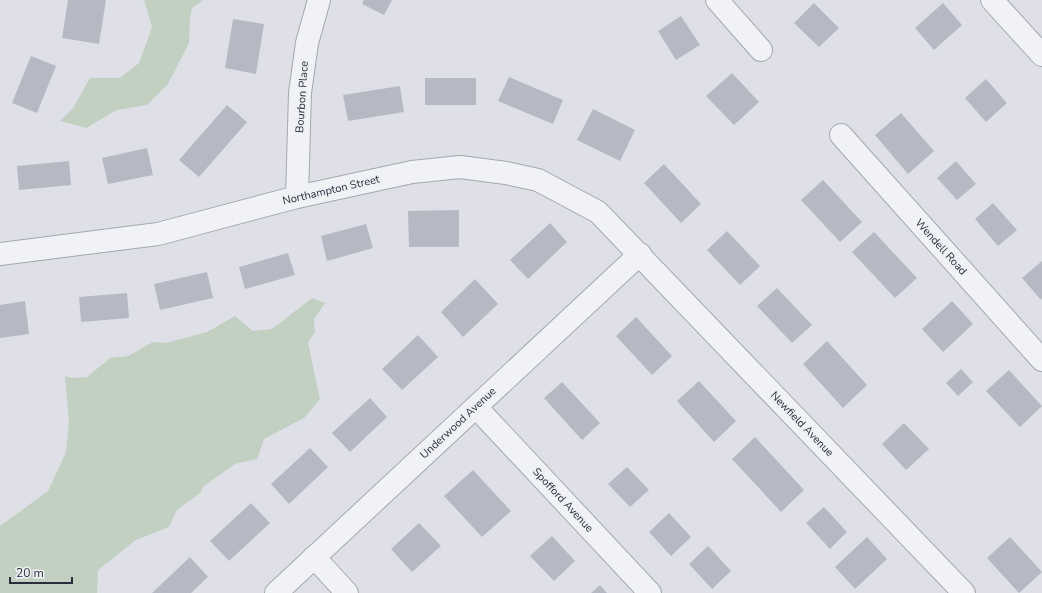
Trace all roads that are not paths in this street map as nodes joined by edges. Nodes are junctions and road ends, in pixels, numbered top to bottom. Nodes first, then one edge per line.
1 (320, 0) edge
2 (717, 0) edge
3 (992, 0) edge
4 (761, 50) dead end
5 (1042, 55) edge
6 (841, 135) dead end
7 (297, 196) junction
8 (0, 254) edge
9 (640, 254) junction
10 (1042, 360) edge
11 (476, 407) junction
12 (314, 558) junction
13 (276, 593) edge
14 (347, 593) edge
15 (650, 593) edge
16 (964, 593) edge

1 - 7 street, Bourbon Place
2 - 4 street
3 - 5 street
6 - 10 street, Wendell Road
7 - 8 street, Northampton Street
7 - 9 street, Northampton Street
9 - 11 street, Underwood Avenue
9 - 16 street, Newfield Avenue
11 - 12 street, Underwood Avenue
11 - 15 street, Spofford Avenue
12 - 13 street, Underwood Avenue
12 - 14 street

